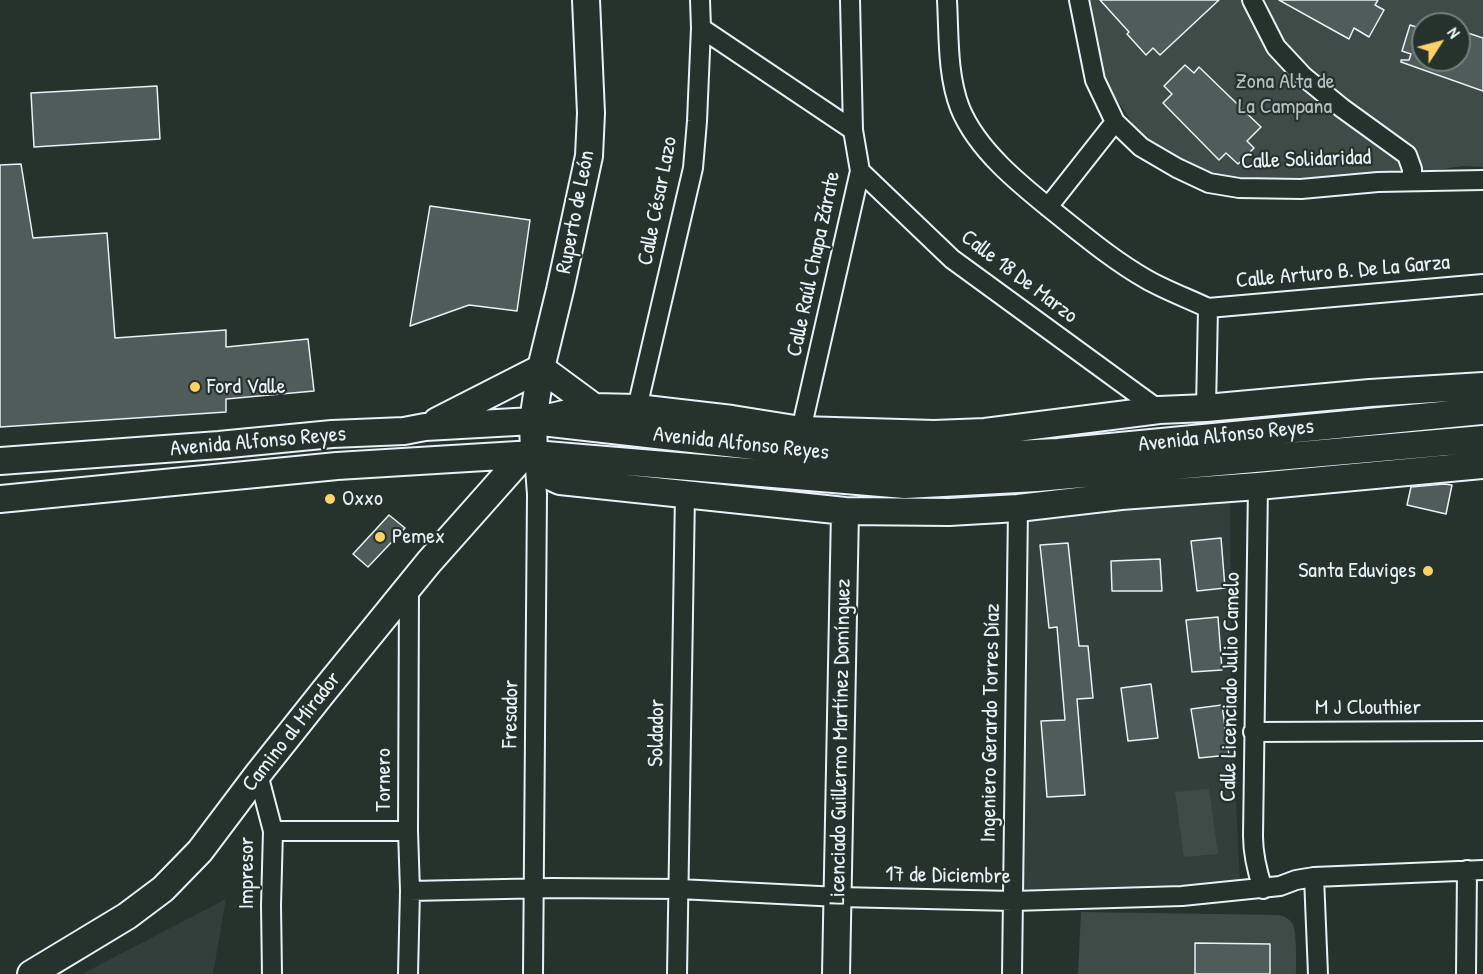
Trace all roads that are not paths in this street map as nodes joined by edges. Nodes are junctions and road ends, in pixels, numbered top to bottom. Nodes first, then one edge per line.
1 (586, 0) edge
2 (700, 0) edge
3 (850, 0) edge
4 (947, 0) edge
5 (1078, 0) edge
6 (1252, 0) edge
7 (701, 28) junction
8 (1114, 122) junction
9 (853, 130) junction
10 (860, 171) junction
11 (1483, 180) edge
12 (1412, 181) junction
13 (1048, 207) junction
14 (1483, 284) edge
15 (1208, 308) junction
16 (541, 368) junction
17 (1483, 386) edge
18 (594, 407) junction
19 (637, 408) junction
20 (1206, 408) junction
21 (1159, 410) junction
22 (1483, 411) edge
23 (533, 421) junction
24 (425, 427) junction
25 (801, 430) junction
26 (934, 435) junction
27 (1482, 446) edge
28 (529, 454) junction
29 (1015, 454) junction
30 (0, 461) edge
31 (1037, 478) junction
32 (1258, 486) junction
33 (685, 494) junction
34 (0, 499) edge
35 (1018, 508) junction
36 (845, 511) junction
37 (949, 512) junction
38 (409, 587) junction
39 (1483, 731) edge
40 (1253, 732) junction
41 (258, 774) junction
42 (273, 831) junction
43 (408, 831) junction
44 (1475, 870) edge
45 (1314, 877) junction
46 (533, 888) junction
47 (1263, 888) junction
48 (679, 889) junction
49 (410, 891) junction
50 (838, 897) junction
51 (1013, 902) junction
52 (31, 974) edge
53 (272, 974) edge
54 (408, 974) edge
55 (533, 974) edge
56 (677, 974) edge
57 (836, 974) edge
58 (1012, 974) edge
59 (1318, 974) edge
60 (1466, 974) edge

1 - 16 main road, Ruperto de León
2 - 7 street, Calle César Lazo
3 - 9 street, Calle Raúl Chapa Zárate
4 - 13 street, Calle Arturo B. De La Garza
5 - 8 street, Calle Solidaridad
6 - 12 street
7 - 9 street
7 - 19 street, Calle César Lazo
8 - 12 street, Calle Solidaridad
8 - 13 street
9 - 10 street, Calle Raúl Chapa Zárate
10 - 21 street, Calle 18 De Marzo
10 - 25 street, Calle Raúl Chapa Zárate
11 - 12 street, Calle Solidaridad
13 - 15 street, Calle Arturo B. De La Garza
14 - 15 street, Calle Arturo B. De La Garza
15 - 20 street, Calle Arturo B. De La Garza
16 - 18 main road
16 - 23 main road, Ruperto de León
16 - 24 main road
17 - 20 main road
18 - 19 main road
18 - 23 main road
19 - 25 main road
20 - 21 main road
21 - 26 main road
22 - 29 main road, Avenida Alfonso Reyes
23 - 24 main road, Avenida Alfonso Reyes
23 - 28 main road, Ruperto de León
23 - 29 main road, Avenida Alfonso Reyes
24 - 30 main road, Avenida Alfonso Reyes
25 - 26 main road
26 - 29 main road
27 - 31 main road, Avenida Alfonso Reyes
27 - 32 main road
28 - 31 main road, Avenida Alfonso Reyes
28 - 33 main road
28 - 34 main road, Avenida Alfonso Reyes
28 - 38 main road, Camino al Mirador
28 - 46 street, Fresador
31 - 37 main road
32 - 35 main road
32 - 40 street, Calle Licenciado Julio Camelo
33 - 36 main road
33 - 48 street, Soldador
35 - 37 main road
35 - 51 street, Ingeniero Gerardo Torres Díaz
36 - 37 main road
36 - 50 main road, Licenciado Guillermo Martínez Domínguez
38 - 41 main road, Camino al Mirador
38 - 43 street, Tornero
39 - 40 street, M J Clouthier
40 - 47 street, Calle Licenciado Julio Camelo
41 - 42 street, Impresor
41 - 52 main road, Camino al Mirador
42 - 43 street
42 - 53 street, Impresor
43 - 49 street, Tornero
44 - 45 street, 17 de Diciembre
44 - 60 street
45 - 47 street, 17 de Diciembre
45 - 59 street
46 - 48 street, 17 de Diciembre
46 - 49 street, 17 de Diciembre
46 - 55 street, Fresador
47 - 51 street, 17 de Diciembre
48 - 50 street, 17 de Diciembre
48 - 56 street, Soldador
49 - 54 street, Tornero
50 - 51 street, 17 de Diciembre
50 - 57 main road, Licenciado Guillermo Martínez Domínguez
51 - 58 street, Ingeniero Gerardo Torres Díaz

